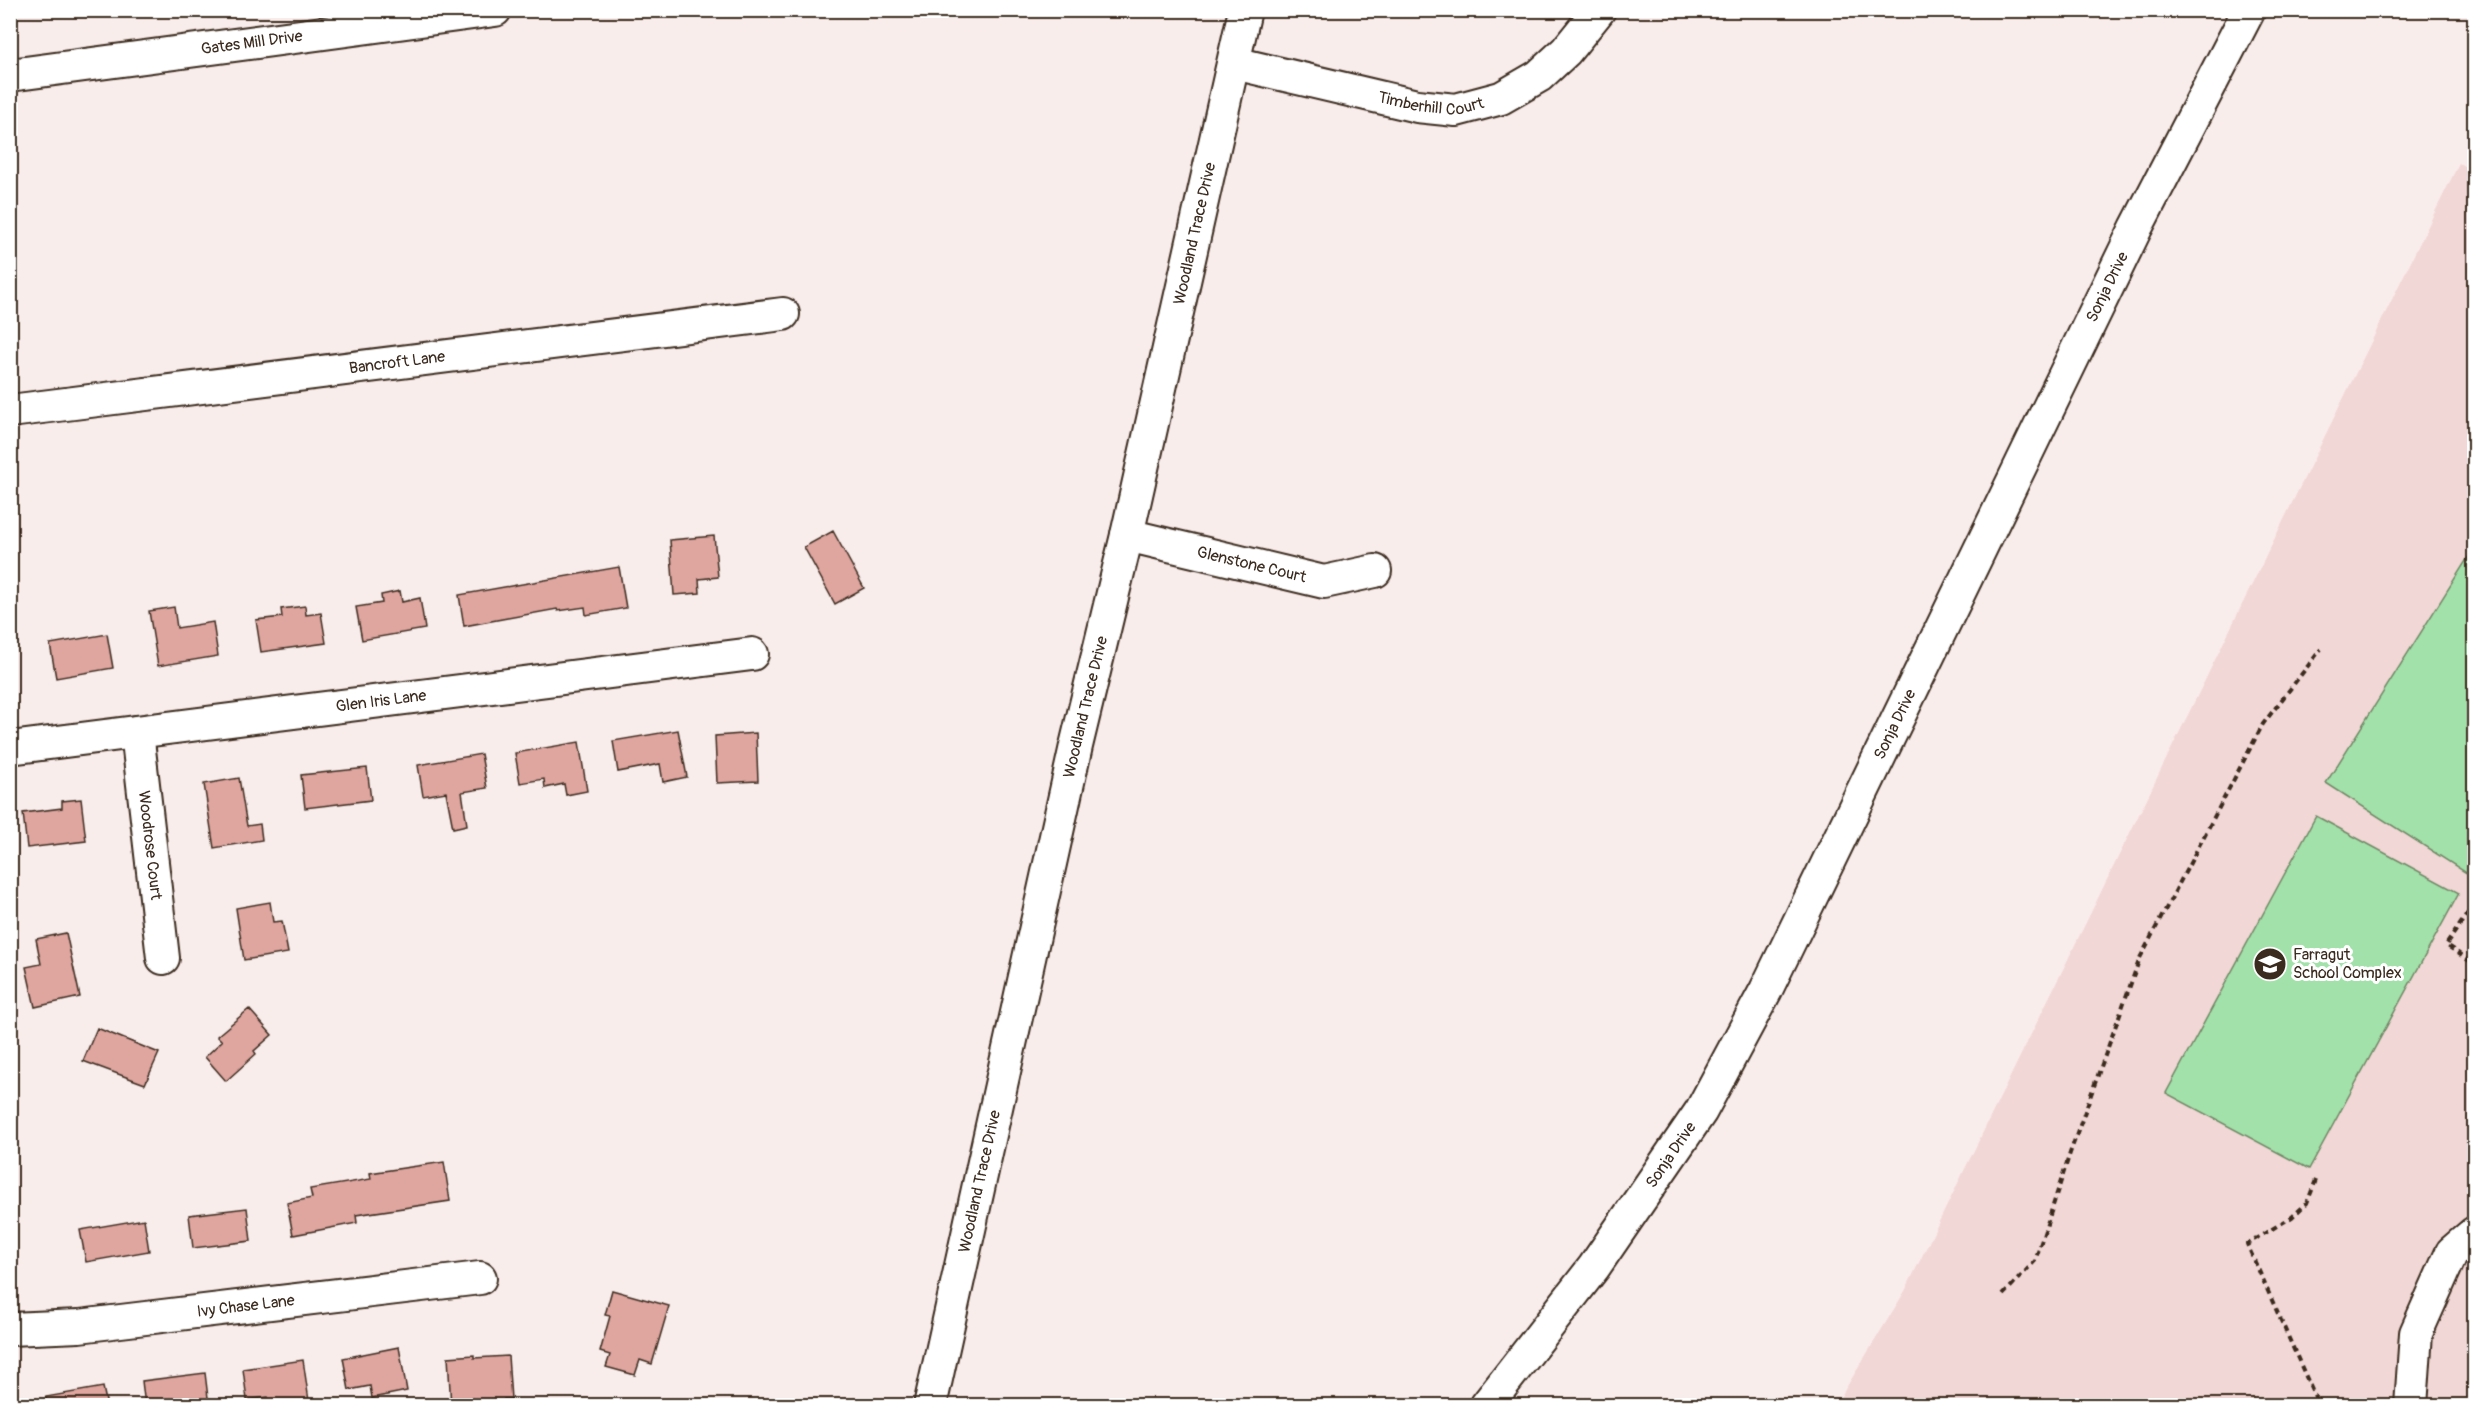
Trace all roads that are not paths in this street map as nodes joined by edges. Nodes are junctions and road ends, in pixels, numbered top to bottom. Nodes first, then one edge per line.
1 (495, 10) edge
2 (1245, 10) edge
3 (1599, 10) edge
4 (2249, 10) edge
5 (454, 13) edge
6 (1234, 63) junction
7 (10, 75) edge
8 (783, 314) dead end
9 (10, 411) edge
10 (1127, 535) junction
11 (1375, 571) dead end
12 (752, 654) dead end
13 (137, 732) junction
14 (10, 748) edge
15 (163, 958) dead end
16 (2475, 1233) edge
17 (480, 1278) dead end
18 (10, 1329) edge
19 (930, 1406) edge
20 (1486, 1406) edge
21 (2410, 1406) edge

1 - 5 street, Gates Mill Drive
2 - 6 street, Woodland Trace Drive
3 - 6 street, Timberhill Court
4 - 20 street, Sonja Drive
5 - 7 street, Gates Mill Drive
6 - 10 street, Woodland Trace Drive
8 - 9 street, Bancroft Lane
10 - 11 street, Glenstone Court
10 - 19 street, Woodland Trace Drive
12 - 13 street, Glen Iris Lane
13 - 14 street, Glen Iris Lane
13 - 15 street, Woodrose Court
16 - 21 street
17 - 18 street, Ivy Chase Lane

